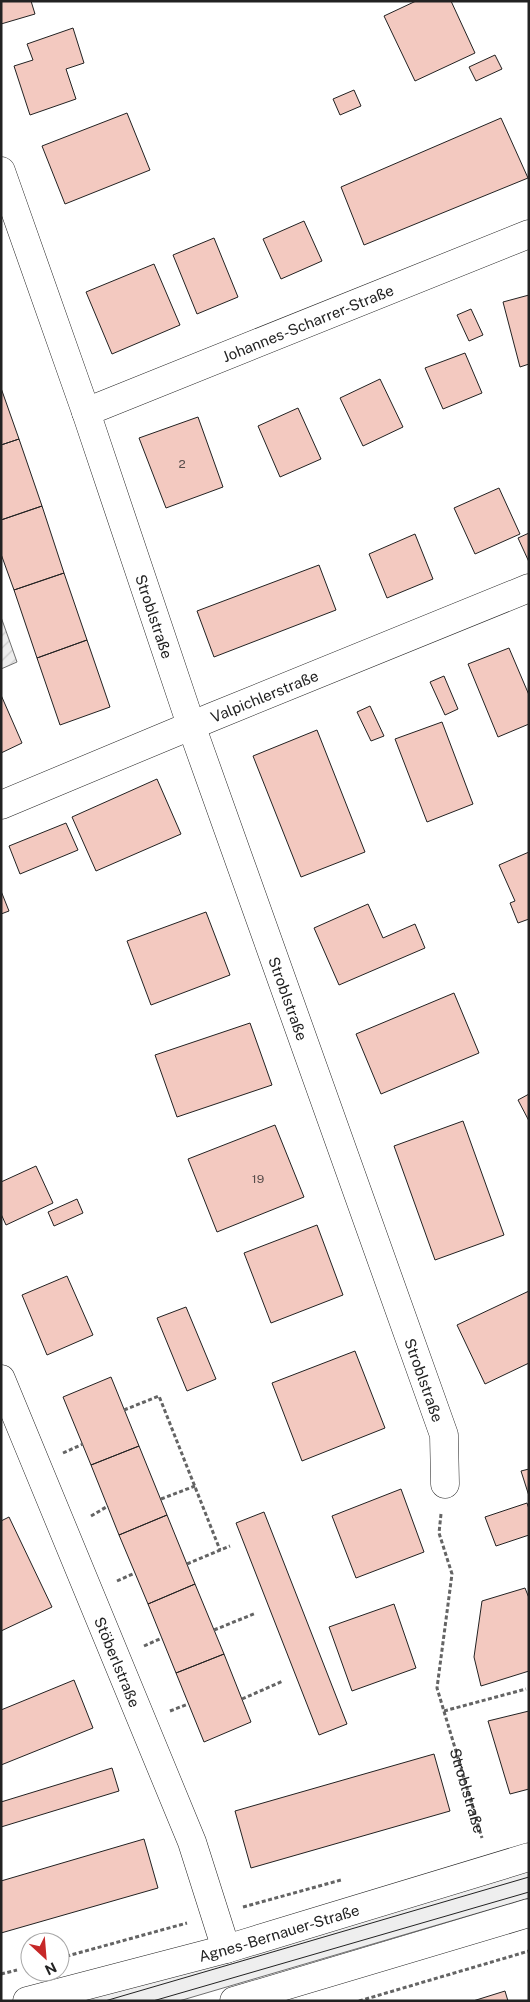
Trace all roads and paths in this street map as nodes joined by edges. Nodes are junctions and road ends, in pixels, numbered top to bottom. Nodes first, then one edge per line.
1 (1, 171) edge
2 (529, 234) edge
3 (86, 412) junction
4 (529, 588) edge
5 (191, 726) junction
6 (1, 805) edge
7 (1, 1379) edge
8 (124, 1410) dead end
9 (82, 1444) dead end
10 (56, 1457) dead end
11 (445, 1484) joint
12 (195, 1486) junction
13 (161, 1500) dead end
14 (108, 1506) dead end
15 (91, 1517) dead end
16 (230, 1546) dead end
17 (220, 1550) junction
18 (187, 1564) dead end
19 (135, 1573) dead end
20 (108, 1585) dead end
21 (256, 1613) dead end
22 (214, 1630) dead end
23 (162, 1638) dead end
24 (135, 1650) dead end
25 (283, 1681) dead end
26 (526, 1689) dead end
27 (242, 1699) dead end
28 (188, 1704) dead end
29 (444, 1711) junction
30 (161, 1715) dead end
31 (473, 1842) dead end
32 (529, 1857) edge
33 (350, 1877) dead end
34 (529, 1913) edge
35 (215, 1915) junction
36 (226, 1948) junction
37 (529, 1951) edge
38 (70, 1955) edge
39 (266, 1996) edge
40 (27, 2001) edge
41 (234, 2001) edge
42 (359, 2001) edge

1 - 3 street, Stroblstraße
2 - 3 street, Johannes-Scharrer-Straße
3 - 5 street, Stroblstraße
4 - 5 street, Valpichlerstraße
5 - 6 street, Valpichlerstraße
5 - 11 street, Stroblstraße
7 - 35 street, Stöberlstraße
8 - 12 path
9 - 10 path
11 - 29 path, Stroblstraße
12 - 13 path
12 - 17 path
14 - 15 path
16 - 17 path
17 - 18 path
19 - 20 path
21 - 22 path
23 - 24 path
25 - 27 path
26 - 29 path
28 - 30 path
29 - 31 path, Stroblstraße
32 - 36 street, Agnes-Bernauer-Straße
33 - 35 path
34 - 39 street
35 - 36 street, Stöberlstraße
35 - 38 path
36 - 40 street, Agnes-Bernauer-Straße
37 - 42 path
39 - 41 street

